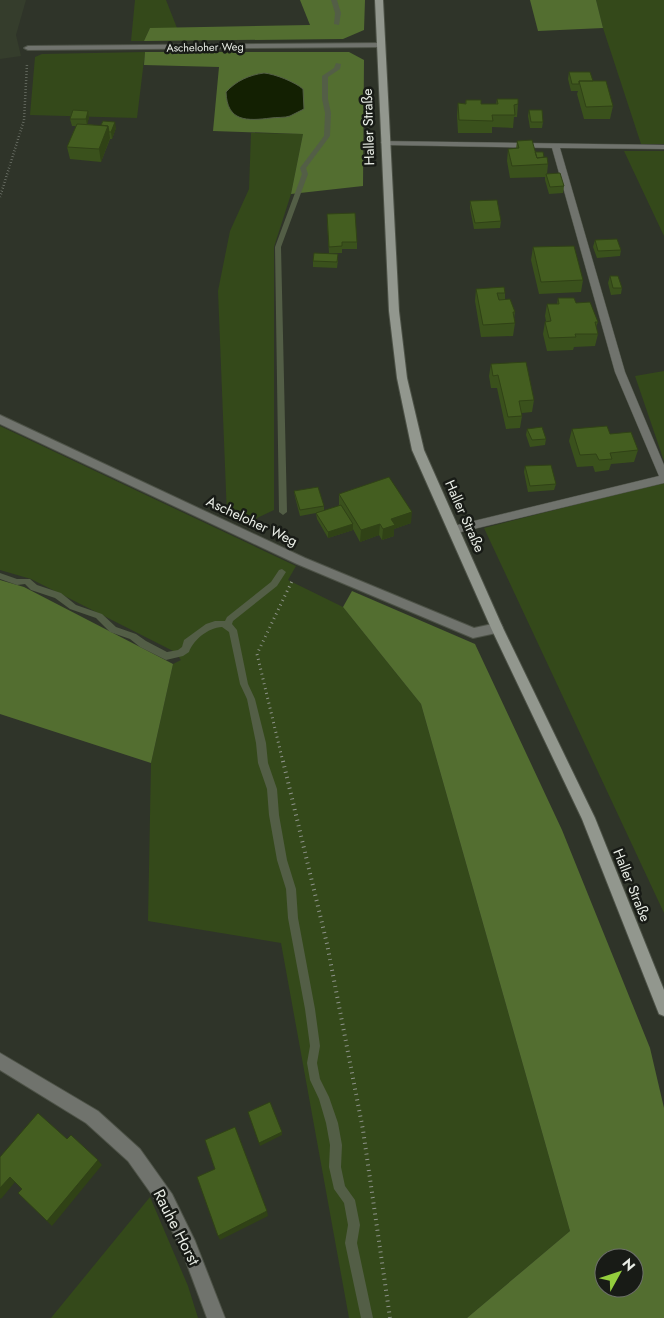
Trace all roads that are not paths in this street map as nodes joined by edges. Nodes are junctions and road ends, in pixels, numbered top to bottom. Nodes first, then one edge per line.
1 (380, 0) edge
2 (382, 45) junction
3 (28, 48) road end
4 (385, 143) junction
5 (555, 146) junction
6 (664, 147) edge
7 (0, 419) edge
8 (664, 478) edge
9 (453, 530) junction
10 (498, 628) junction
11 (664, 1009) edge
12 (0, 1061) edge
13 (216, 1318) edge

1 - 2 street, Haller Straße
2 - 3 street, Ascheloher Weg
2 - 4 street, Haller Straße
4 - 5 lane
4 - 9 street, Haller Straße
5 - 6 lane
5 - 8 lane
7 - 10 street, Ascheloher Weg
8 - 9 lane
9 - 10 street, Haller Straße
10 - 11 street, Haller Straße
12 - 13 street, Rauhe Horst

